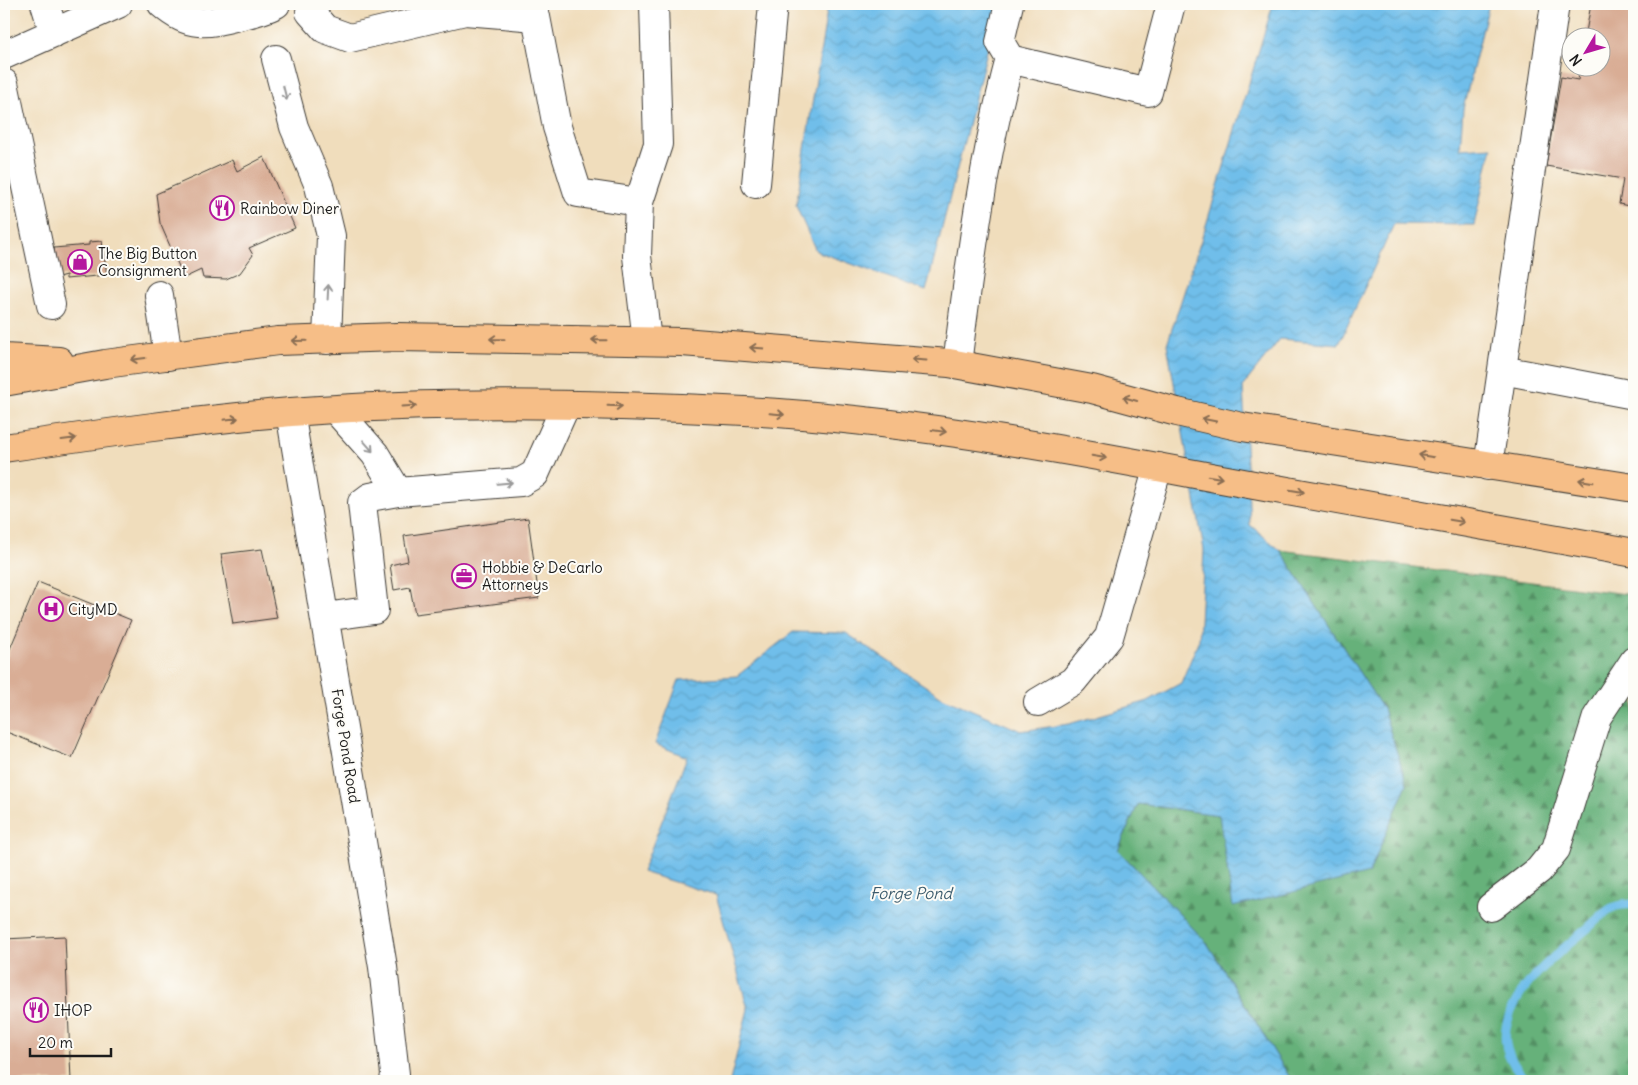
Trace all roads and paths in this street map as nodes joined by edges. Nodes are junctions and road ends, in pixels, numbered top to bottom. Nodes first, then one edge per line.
1 (45, 4) edge
2 (118, 4) edge
3 (162, 4) edge
4 (276, 4) edge
5 (314, 4) edge
6 (654, 4) edge
7 (773, 4) edge
8 (1009, 4) edge
9 (1171, 4) edge
10 (1555, 4) edge
11 (54, 33) junction
12 (4, 55) edge
13 (276, 59) dead end
14 (1010, 59) junction
15 (4, 83) edge
16 (756, 184) dead end
17 (639, 202) junction
18 (159, 295) dead end
19 (51, 305) dead end
20 (327, 340) junction
21 (647, 341) junction
22 (168, 356) junction
23 (4, 358) edge
24 (105, 364) junction
25 (956, 364) junction
26 (1502, 370) junction
27 (4, 382) edge
28 (1634, 395) edge
29 (566, 405) junction
30 (336, 410) junction
31 (290, 412) junction
32 (37, 443) junction
33 (4, 448) edge
34 (4, 459) edge
35 (1488, 466) junction
36 (1170, 469) junction
37 (1634, 488) edge
38 (398, 492) junction
39 (1634, 553) edge
40 (325, 617) junction
41 (1634, 661) edge
42 (1038, 702) dead end
43 (1490, 907) dead end
44 (394, 1081) edge

1 - 11 street
2 - 11 street
3 - 4 street
5 - 17 street
6 - 17 street
7 - 16 street
8 - 14 street
9 - 14 street
10 - 26 street
11 - 12 street
13 - 20 street
14 - 25 street
15 - 19 street
17 - 21 street
18 - 22 street
21 -> 20 highway
20 -> 22 highway
25 -> 21 highway
22 -> 24 highway
23 - 24 highway
24 - 27 highway
35 -> 25 highway
26 - 28 street
26 - 35 street
30 -> 29 highway
29 -> 36 highway
38 -> 29 street
30 - 31 highway
30 -> 38 street
32 -> 31 highway
31 - 40 street, Forge Pond Road
32 - 33 highway
32 - 34 highway
37 -> 35 highway
36 -> 39 highway
36 - 42 street
38 - 40 street
40 - 44 street, Forge Pond Road
41 - 43 street

